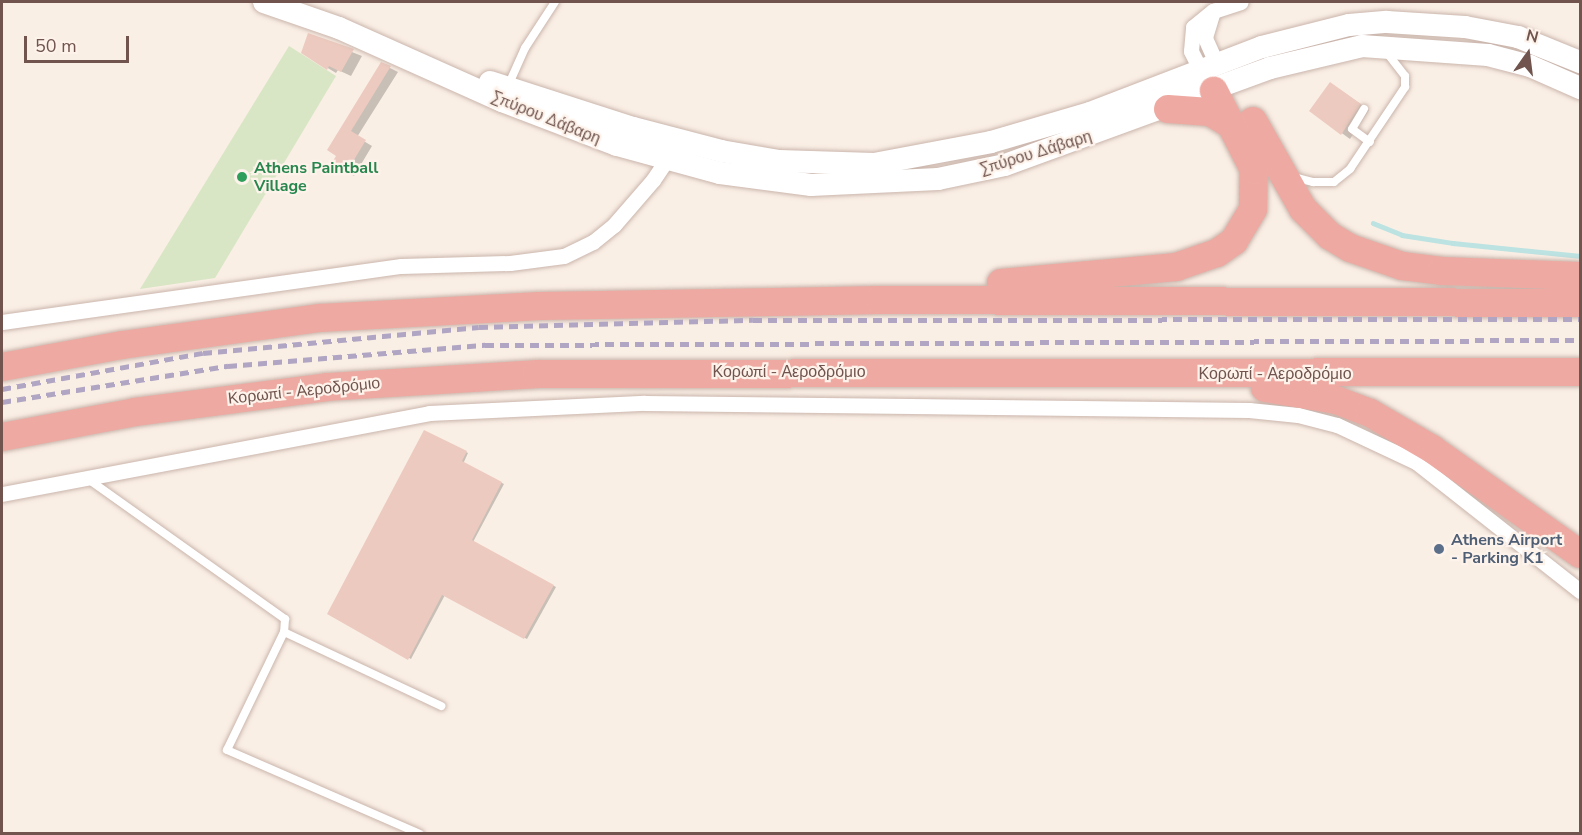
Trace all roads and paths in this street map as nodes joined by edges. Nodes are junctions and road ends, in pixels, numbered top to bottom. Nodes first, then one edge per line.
1 (264, 2) edge
2 (555, 2) edge
3 (1241, 2) edge
4 (1362, 46) junction
5 (1581, 62) edge
6 (1215, 77) junction
7 (1581, 88) edge
8 (505, 94) junction
9 (1168, 109) junction
10 (1364, 109) dead end
11 (1234, 127) junction
12 (1370, 142) junction
13 (672, 151) junction
14 (1276, 167) junction
15 (1581, 276) edge
16 (880, 300) junction
17 (1581, 303) edge
18 (2, 322) edge
19 (2, 367) edge
20 (1581, 372) edge
21 (1006, 374) junction
22 (2, 437) edge
23 (88, 479) junction
24 (2, 494) edge
25 (1581, 554) edge
26 (1581, 591) edge
27 (284, 632) junction
28 (441, 706) dead end
29 (420, 834) edge

1 - 8 street, Σπύρου Δάβαρη
2 - 8 lane
3 - 6 street
4 - 6 street, Σπύρου Δάβαρη
4 - 7 street, Σπύρου Δάβαρη
4 - 12 lane
5 - 6 street, Σπύρου Δάβαρη
6 - 9 street, Σπύρου Δάβαρη
6 - 11 highway
6 - 13 street, Σπύρου Δάβαρη
6 - 14 highway
8 - 13 street, Σπύρου Δάβαρη
9 - 11 highway
9 - 13 street, Σπύρου Δάβαρη
10 - 12 lane
11 - 16 highway
12 - 14 lane
13 - 18 street
14 - 15 highway
16 - 17 highway
16 - 19 highway
20 - 21 highway, Κορωπί - Αεροδρόμιο
21 - 22 highway, Κορωπί - Αεροδρόμιο
21 - 25 highway
23 - 24 street
23 - 26 street
23 - 27 lane
27 - 28 lane
27 - 29 lane

